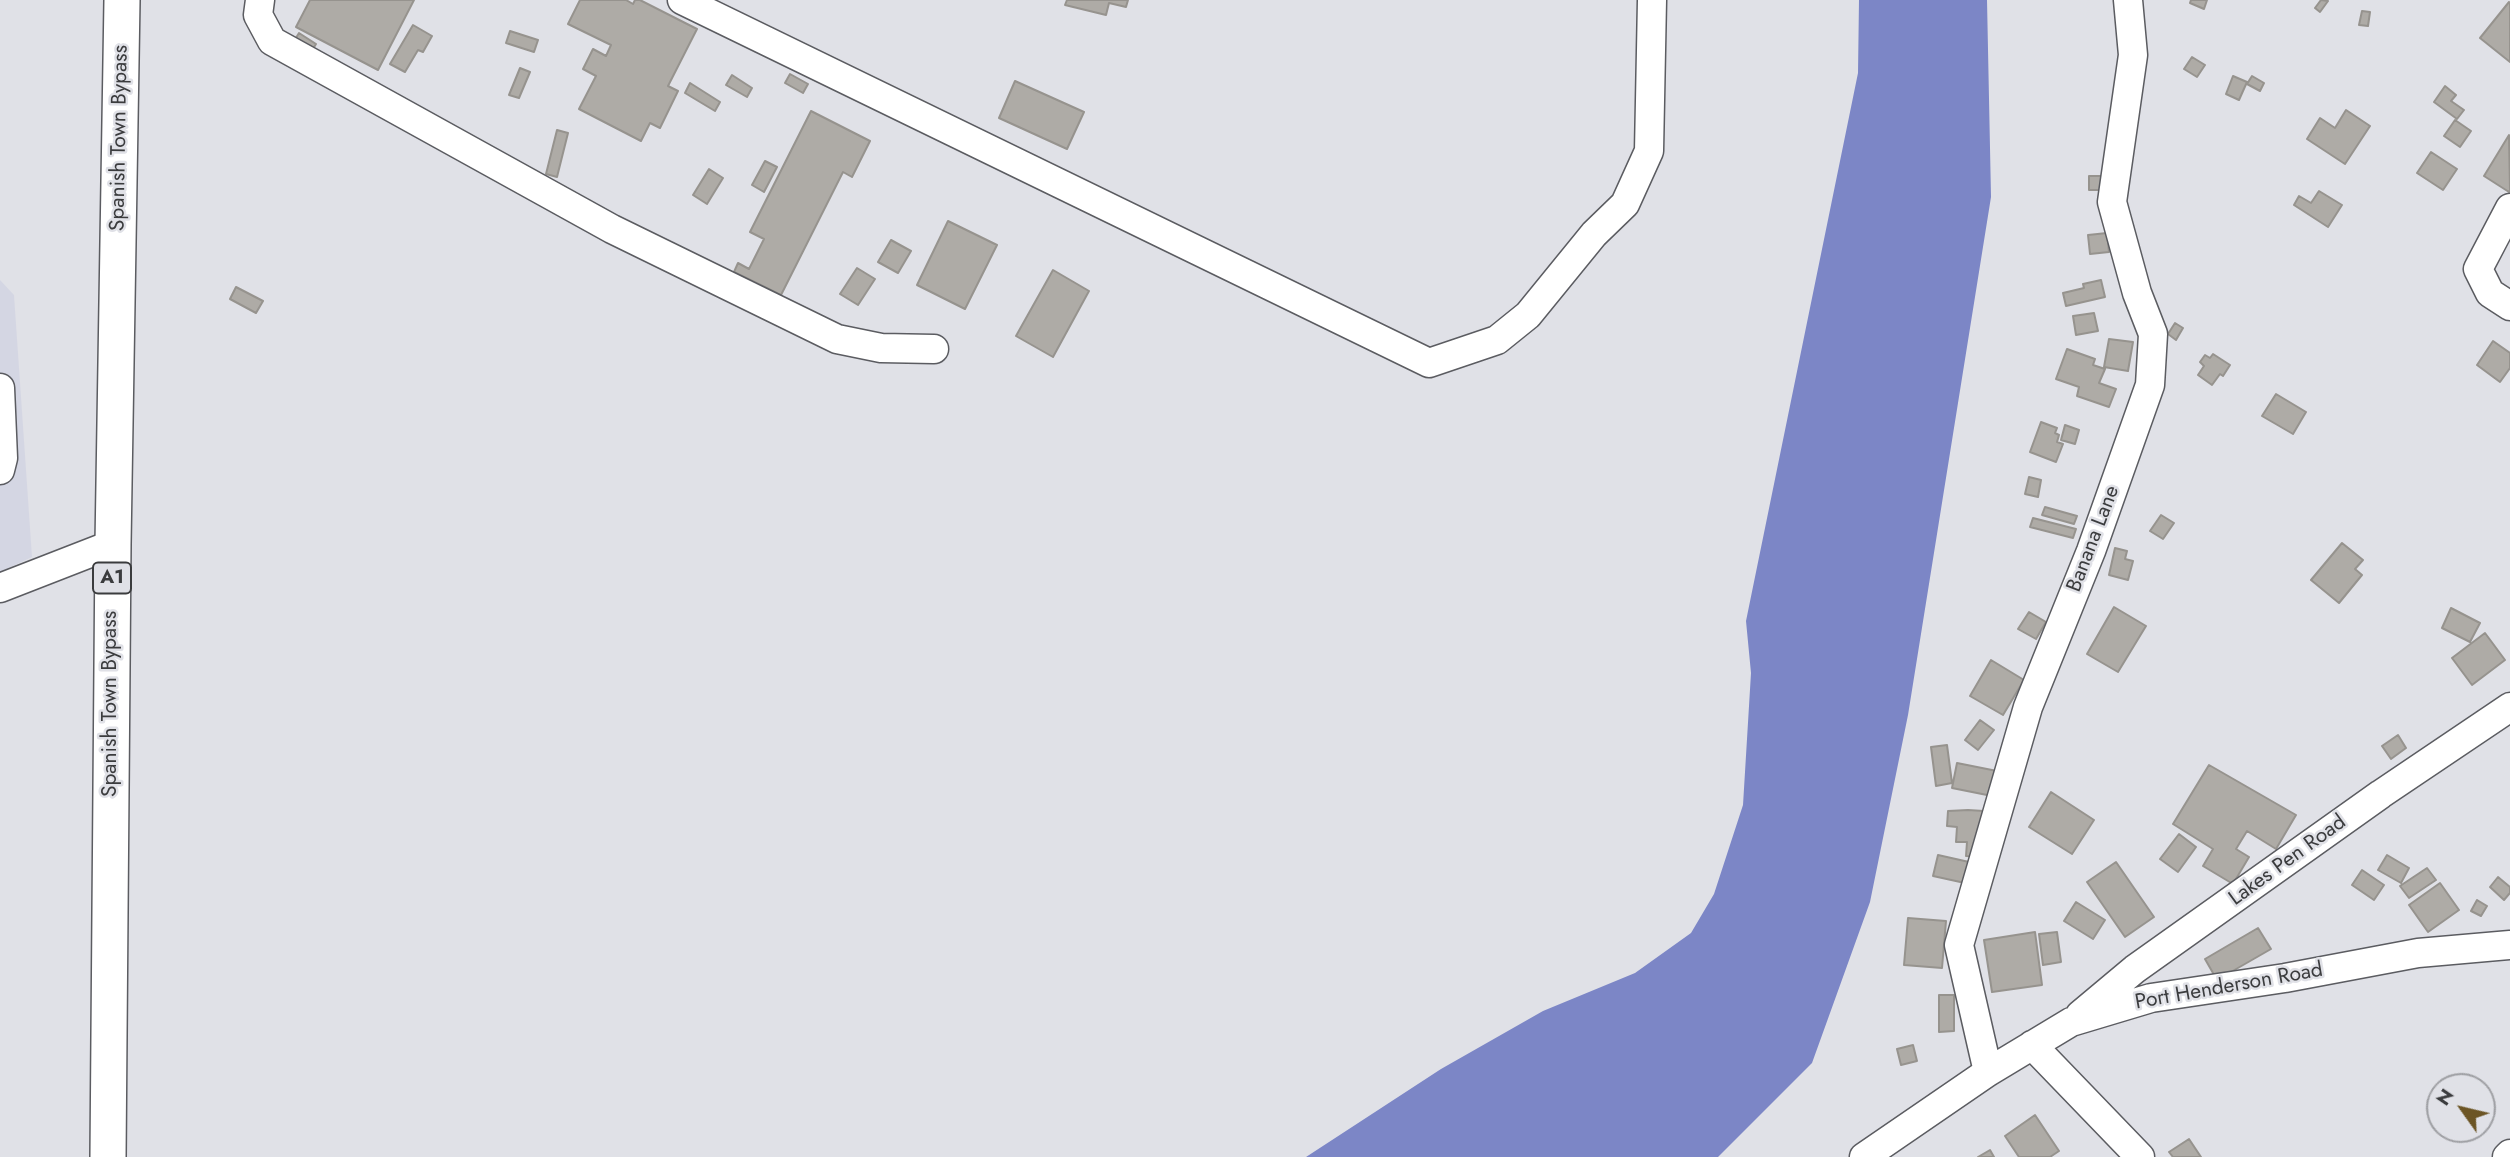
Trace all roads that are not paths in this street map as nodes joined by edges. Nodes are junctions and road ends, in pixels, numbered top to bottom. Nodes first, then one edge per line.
1 (122, 0) edge
2 (260, 0) edge
3 (682, 0) edge
4 (1653, 0) edge
5 (2128, 0) edge
6 (2510, 208) edge
7 (2510, 306) edge
8 (934, 349) dead end
9 (0, 388) edge
10 (0, 470) edge
11 (113, 544) junction
12 (0, 588) edge
13 (2510, 707) edge
14 (2510, 945) edge
15 (2071, 1022) junction
16 (2032, 1045) junction
17 (1988, 1072) junction
18 (108, 1157) edge
19 (1864, 1157) edge
20 (2140, 1157) edge

1 - 11 main road, Spanish Town Bypass / A1
2 - 8 street
3 - 4 street
5 - 17 street, Banana Lane
6 - 7 street
9 - 10 street
11 - 12 street
11 - 18 main road, Spanish Town Bypass / A1
13 - 15 street, Lakes Pen Road
14 - 15 street, Port Henderson Road
15 - 16 street, Port Henderson Road
16 - 17 street, Port Henderson Road
16 - 20 street
17 - 19 street, Port Henderson Road

